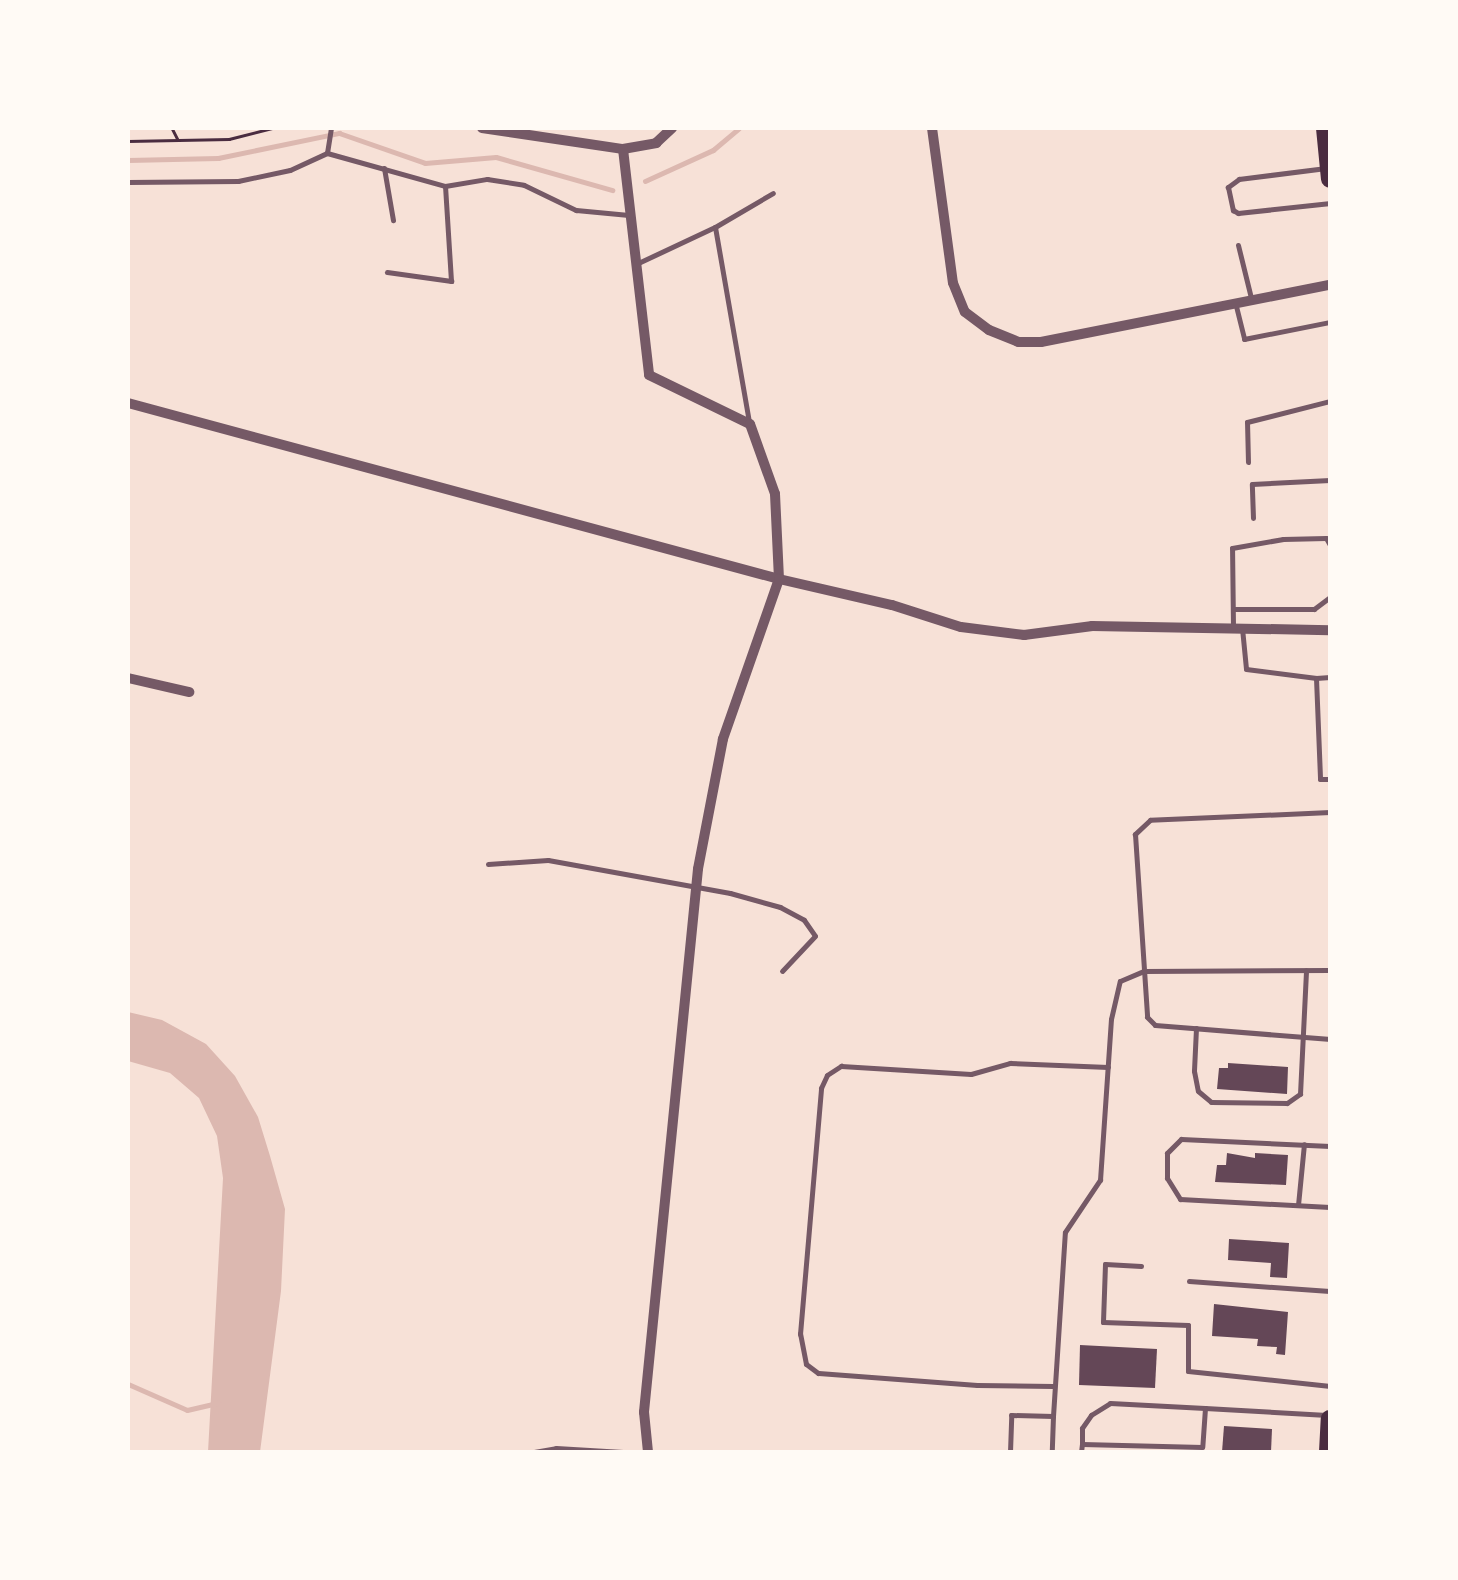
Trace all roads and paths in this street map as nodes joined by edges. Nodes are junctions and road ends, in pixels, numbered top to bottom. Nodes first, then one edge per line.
1 (172, 128) edge
2 (272, 128) edge
3 (331, 128) edge
4 (482, 128) edge
5 (672, 128) edge
6 (932, 128) edge
7 (1324, 128) edge
8 (128, 141) edge
9 (178, 141) junction
10 (623, 149) junction
11 (327, 154) junction
12 (384, 168) junction
13 (1330, 173) edge
14 (128, 182) edge
15 (445, 186) junction
16 (773, 193) dead end
17 (1330, 203) edge
18 (629, 215) junction
19 (393, 220) dead end
20 (715, 227) junction
21 (1238, 245) dead end
22 (634, 265) junction
23 (387, 272) dead end
24 (1330, 286) edge
25 (1252, 301) junction
26 (1236, 304) junction
27 (1330, 322) edge
28 (1330, 401) edge
29 (128, 403) edge
30 (750, 424) junction
31 (1248, 462) dead end
32 (1330, 480) edge
33 (1253, 518) dead end
34 (1330, 545) edge
35 (779, 579) junction
36 (1330, 597) edge
37 (1233, 609) junction
38 (1238, 628) junction
39 (1330, 630) edge
40 (1330, 677) edge
41 (128, 678) edge
42 (1316, 678) junction
43 (189, 692) dead end
44 (1330, 779) edge
45 (1330, 812) edge
46 (488, 864) dead end
47 (696, 888) junction
48 (1306, 970) junction
49 (1330, 970) edge
50 (782, 971) dead end
51 (1144, 971) junction
52 (1196, 1028) junction
53 (1302, 1037) junction
54 (1330, 1040) edge
55 (1108, 1068) junction
56 (1304, 1144) junction
57 (1330, 1146) edge
58 (1298, 1205) junction
59 (1330, 1206) edge
60 (1142, 1266) dead end
61 (1189, 1282) dead end
62 (1330, 1290) edge
63 (1053, 1386) junction
64 (1330, 1386) edge
65 (1205, 1408) junction
66 (1053, 1416) junction
67 (1330, 1417) edge
68 (1082, 1444) junction
69 (537, 1452) edge
70 (623, 1452) edge
71 (648, 1452) edge
72 (1010, 1452) edge
73 (1052, 1452) edge
74 (1082, 1452) edge
75 (1329, 1452) edge

1 - 9 path
2 - 9 path
3 - 11 lane
4 - 10 street
5 - 10 street
6 - 26 street
7 - 13 main road
8 - 9 path
10 - 18 street
11 - 12 lane
11 - 14 lane
12 - 15 lane
12 - 19 lane
13 - 17 lane
15 - 18 lane
15 - 23 lane
16 - 20 lane
18 - 22 street
20 - 22 lane
20 - 30 lane
21 - 25 lane
22 - 30 street
24 - 25 street
25 - 26 street
26 - 27 lane
28 - 31 lane
29 - 35 street
30 - 35 street
32 - 33 lane
34 - 37 lane
35 - 38 street
35 - 47 street
36 - 37 lane
37 - 38 lane
38 - 39 street
38 - 42 lane
40 - 42 lane
41 - 43 street
42 - 44 lane
45 - 51 lane
46 - 47 lane
47 - 50 lane
47 - 71 street
48 - 49 lane
48 - 51 lane
48 - 53 lane
51 - 52 lane
51 - 55 lane
52 - 53 lane
52 - 53 lane
53 - 54 lane
55 - 63 lane
55 - 63 lane
56 - 57 lane
56 - 58 lane
56 - 58 lane
58 - 59 lane
60 - 64 lane
61 - 62 lane
63 - 66 lane
65 - 67 lane
65 - 68 lane
65 - 68 lane
66 - 72 lane
66 - 73 lane
67 - 75 main road
68 - 74 lane
69 - 70 lane

